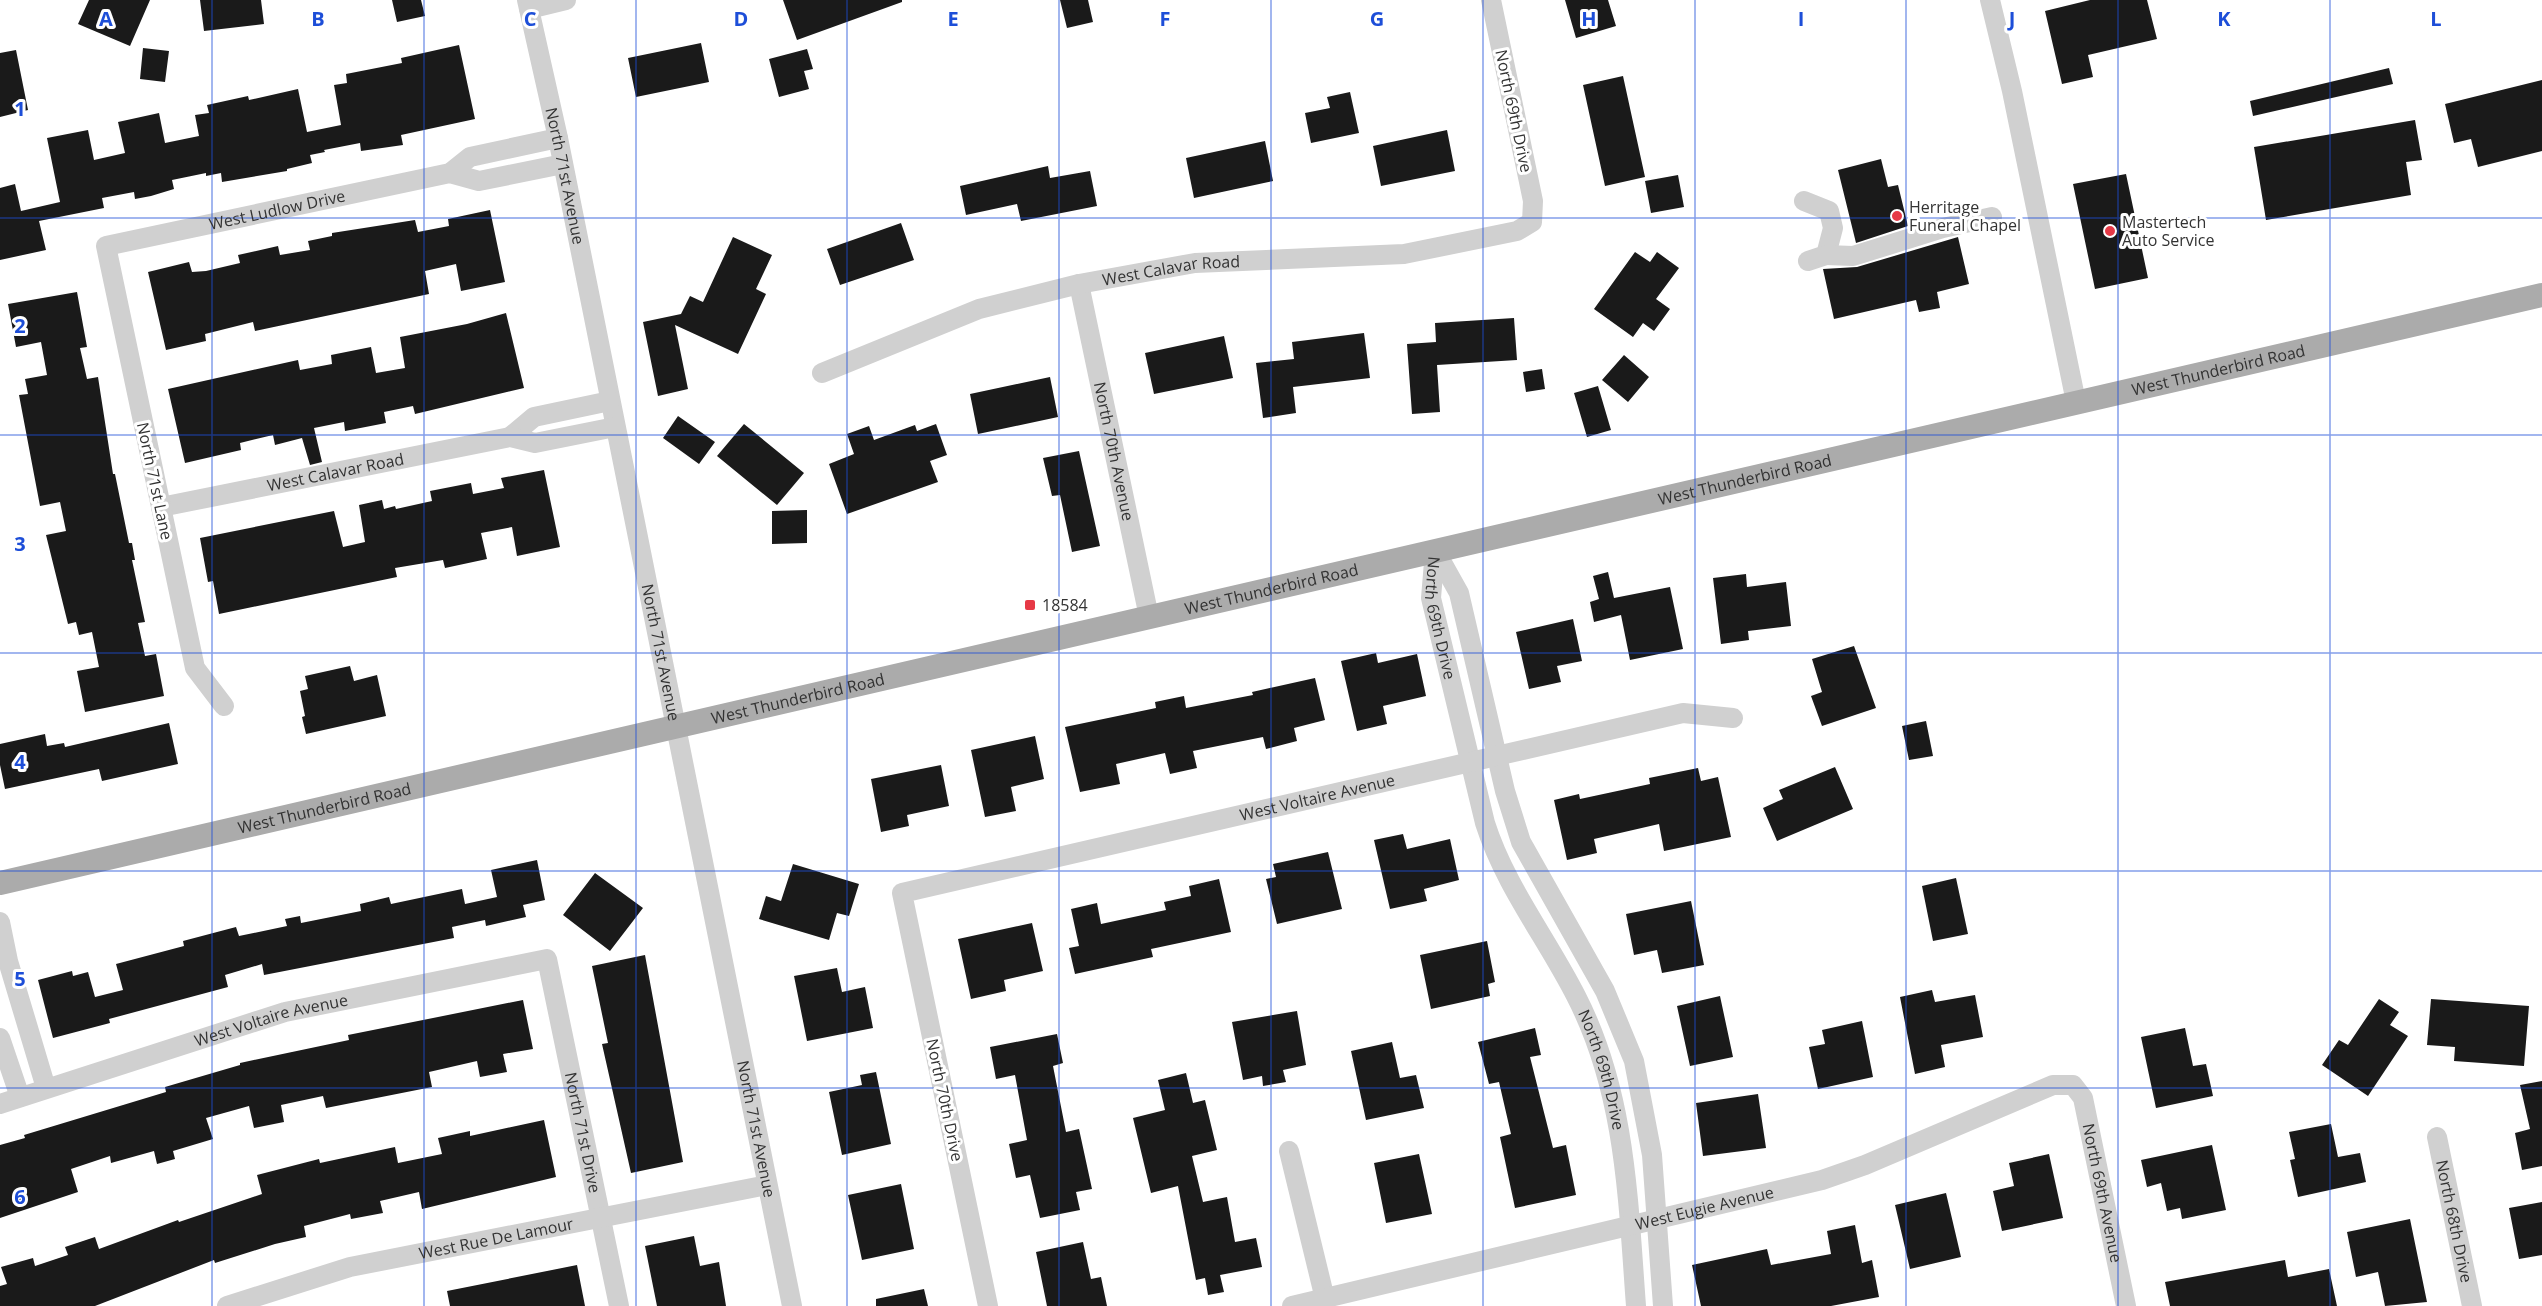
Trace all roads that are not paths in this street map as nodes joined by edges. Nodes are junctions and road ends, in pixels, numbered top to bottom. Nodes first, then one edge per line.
1 (566, 0) edge
2 (1491, 0) edge
3 (1990, 0) edge
4 (528, 4) edge
5 (558, 138) junction
6 (498, 150) junction
7 (563, 164) junction
8 (450, 173) junction
9 (504, 176) junction
10 (1804, 201) dead end
11 (1992, 216) dead end
12 (1532, 222) joint
13 (106, 246) joint
14 (1079, 284) junction
15 (2542, 295) edge
16 (822, 373) dead end
17 (610, 401) junction
18 (2076, 402) junction
19 (550, 414) junction
20 (615, 427) junction
21 (510, 437) junction
22 (557, 440) junction
23 (161, 507) junction
24 (1435, 550) junction
25 (1149, 617) junction
26 (225, 706) dead end
27 (1733, 718) dead end
28 (675, 725) junction
29 (1497, 755) junction
30 (1471, 761) junction
31 (0, 884) edge
32 (902, 893) joint
33 (0, 922) edge
34 (547, 959) joint
35 (1606, 994) junction
36 (1581, 1007) junction
37 (0, 1038) edge
38 (2073, 1085) joint
39 (46, 1088) junction
40 (20, 1097) junction
41 (0, 1104) edge
42 (2437, 1137) dead end
43 (1289, 1151) dead end
44 (767, 1185) junction
45 (601, 1217) junction
46 (1658, 1220) junction
47 (1631, 1227) junction
48 (1325, 1299) junction
49 (227, 1306) edge
50 (619, 1306) edge
51 (792, 1306) edge
52 (988, 1306) edge
53 (1292, 1306) edge
54 (1636, 1306) edge
55 (1663, 1306) edge
56 (2126, 1306) edge
57 (2472, 1306) edge

1 - 4 street
2 - 12 street, North 69th Drive
3 - 18 street
4 - 5 street, North 71st Avenue
5 - 6 street, West Ludlow Drive
5 - 7 street, North 71st Avenue
6 - 8 street, West Ludlow Drive
6 - 9 street
7 - 9 street, West Ludlow Drive
7 - 17 street, North 71st Avenue
8 - 9 street, West Ludlow Drive
8 - 13 street, West Ludlow Drive
10 - 11 street
12 - 14 street, West Calavar Road
13 - 23 street, North 71st Lane
14 - 16 street, West Calavar Road
14 - 25 street, North 70th Avenue
15 - 18 main road, West Thunderbird Road
17 - 19 street, West Calavar Road
17 - 20 street, North 71st Avenue
18 - 24 main road, West Thunderbird Road
19 - 21 street, West Calavar Road
19 - 22 street
20 - 22 street, West Calavar Road
20 - 28 street, North 71st Avenue
21 - 22 street, West Calavar Road
21 - 23 street, West Calavar Road
23 - 26 street, North 71st Lane
24 - 25 main road, West Thunderbird Road
24 - 29 street, North 69th Drive
24 - 30 street, North 69th Drive
25 - 28 main road, West Thunderbird Road
27 - 29 street, West Voltaire Avenue
28 - 31 main road, West Thunderbird Road
28 - 44 street, North 71st Avenue
29 - 30 street, West Voltaire Avenue
29 - 35 street, North 69th Drive
30 - 32 street, West Voltaire Avenue
30 - 36 street, North 69th Drive
32 - 52 street, North 70th Drive
33 - 39 street
34 - 39 street, West Voltaire Avenue
34 - 45 street, North 71st Drive
35 - 36 street
35 - 46 street, North 69th Drive
36 - 47 street, North 69th Drive
37 - 40 street
38 - 46 street, West Eugie Avenue
38 - 56 street, North 69th Avenue
39 - 40 street, West Voltaire Avenue
40 - 41 street, West Voltaire Avenue
42 - 57 street, North 68th Drive
43 - 48 street
44 - 45 street, West Rue De Lamour
44 - 51 street, North 71st Avenue
45 - 49 street, West Rue De Lamour
45 - 50 street, North 71st Drive
46 - 47 street, West Eugie Avenue
46 - 55 street, North 69th Drive
47 - 48 street, West Eugie Avenue
47 - 54 street, North 69th Drive
48 - 53 street, West Eugie Avenue

